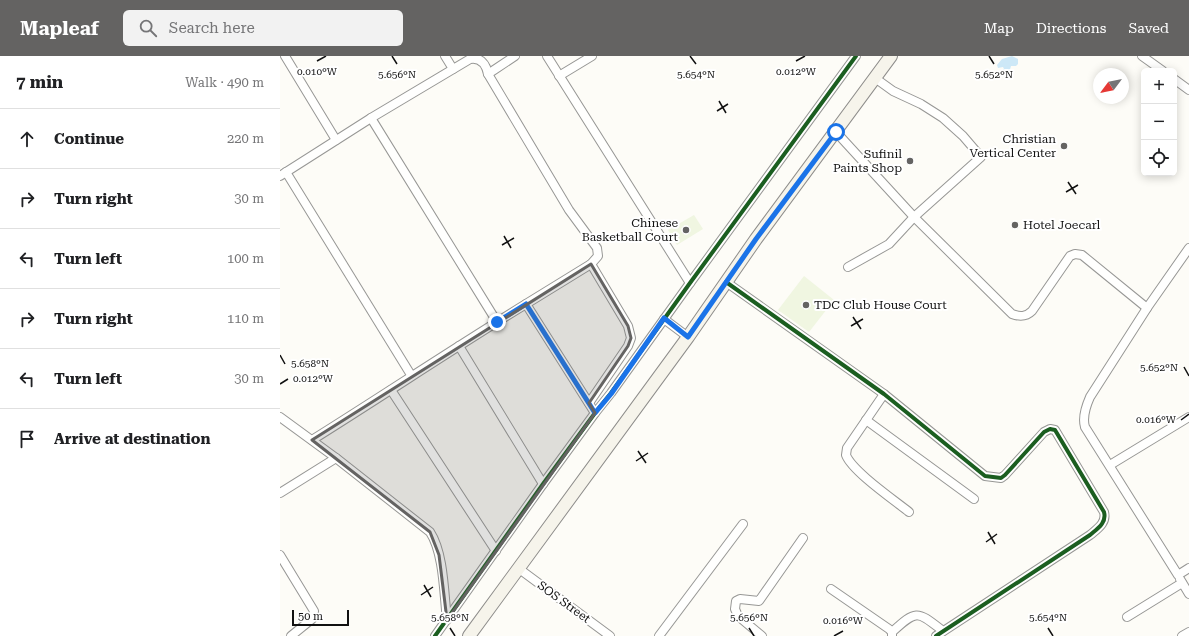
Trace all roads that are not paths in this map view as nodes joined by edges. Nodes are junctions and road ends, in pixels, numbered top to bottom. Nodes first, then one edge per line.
1 (285, 56) edge
2 (445, 56) edge
3 (515, 56) edge
4 (547, 56) edge
5 (592, 56) edge
6 (856, 56) edge
7 (891, 56) edge
8 (1142, 56) edge
9 (1159, 68) edge
10 (453, 69) junction
11 (488, 74) junction
12 (559, 76) junction
13 (875, 78) junction
14 (1177, 81) edge
15 (1189, 90) edge
16 (371, 118) junction
17 (836, 132) junction
18 (336, 140) junction
19 (283, 174) edge
20 (914, 217) junction
21 (1189, 248) edge
22 (591, 264) junction
23 (848, 267) dead end
24 (690, 282) junction
25 (726, 282) junction
26 (526, 304) junction
27 (1147, 308) junction
28 (664, 318) junction
29 (497, 322) junction
30 (688, 337) junction
31 (459, 346) junction
32 (412, 375) junction
33 (391, 390) junction
34 (884, 394) junction
35 (589, 403) junction
36 (595, 413) junction
37 (280, 417) edge
38 (1189, 417) edge
39 (866, 420) junction
40 (312, 440) junction
41 (336, 458) junction
42 (1110, 465) junction
43 (543, 484) junction
44 (280, 493) edge
45 (974, 499) dead end
46 (910, 512) dead end
47 (744, 524) dead end
48 (804, 538) dead end
49 (496, 551) junction
50 (280, 555) edge
51 (518, 568) junction
52 (1189, 568) edge
53 (1178, 575) junction
54 (1182, 583) junction
55 (832, 589) dead end
56 (1189, 594) edge
57 (1127, 617) dead end
58 (446, 620) junction
59 (1189, 632) edge
60 (892, 634) edge
61 (939, 634) edge
62 (291, 636) edge
63 (435, 636) edge
64 (469, 636) edge
65 (610, 636) edge
66 (659, 636) edge
67 (762, 636) edge
68 (1182, 636) edge

1 - 18 street
2 - 10 street
3 - 11 street
4 - 12 street
5 - 12 street
6 - 24 street
7 - 13 main road
8 - 9 street
10 - 11 street
10 - 16 street
11 - 22 street
12 - 24 street
13 - 17 main road
13 - 20 street
14 - 15 street
16 - 18 street
16 - 29 street
17 - 20 street
17 - 25 main road
18 - 19 street
19 - 32 street
20 - 23 street
20 - 27 street
21 - 27 street
22 - 26 street
22 - 35 street
24 - 28 street
25 - 30 main road
25 - 34 street
26 - 29 street
26 - 35 street
27 - 42 street
28 - 30 street
28 - 36 street
29 - 31 street
30 - 51 main road
31 - 32 street
31 - 43 street
32 - 33 street
33 - 40 street
33 - 49 street
34 - 39 street
34 - 61 street
35 - 36 street
36 - 43 street
37 - 40 street
38 - 42 street
39 - 45 street
39 - 46 street
40 - 41 street
41 - 44 street
41 - 58 street
42 - 53 street
43 - 49 street
47 - 66 street
48 - 67 street
49 - 58 street
50 - 62 street
51 - 64 main road
51 - 65 street, SOS Street
52 - 53 street
53 - 54 street
54 - 56 street
54 - 57 street
55 - 60 street
58 - 63 street
59 - 68 street
60 - 61 street

